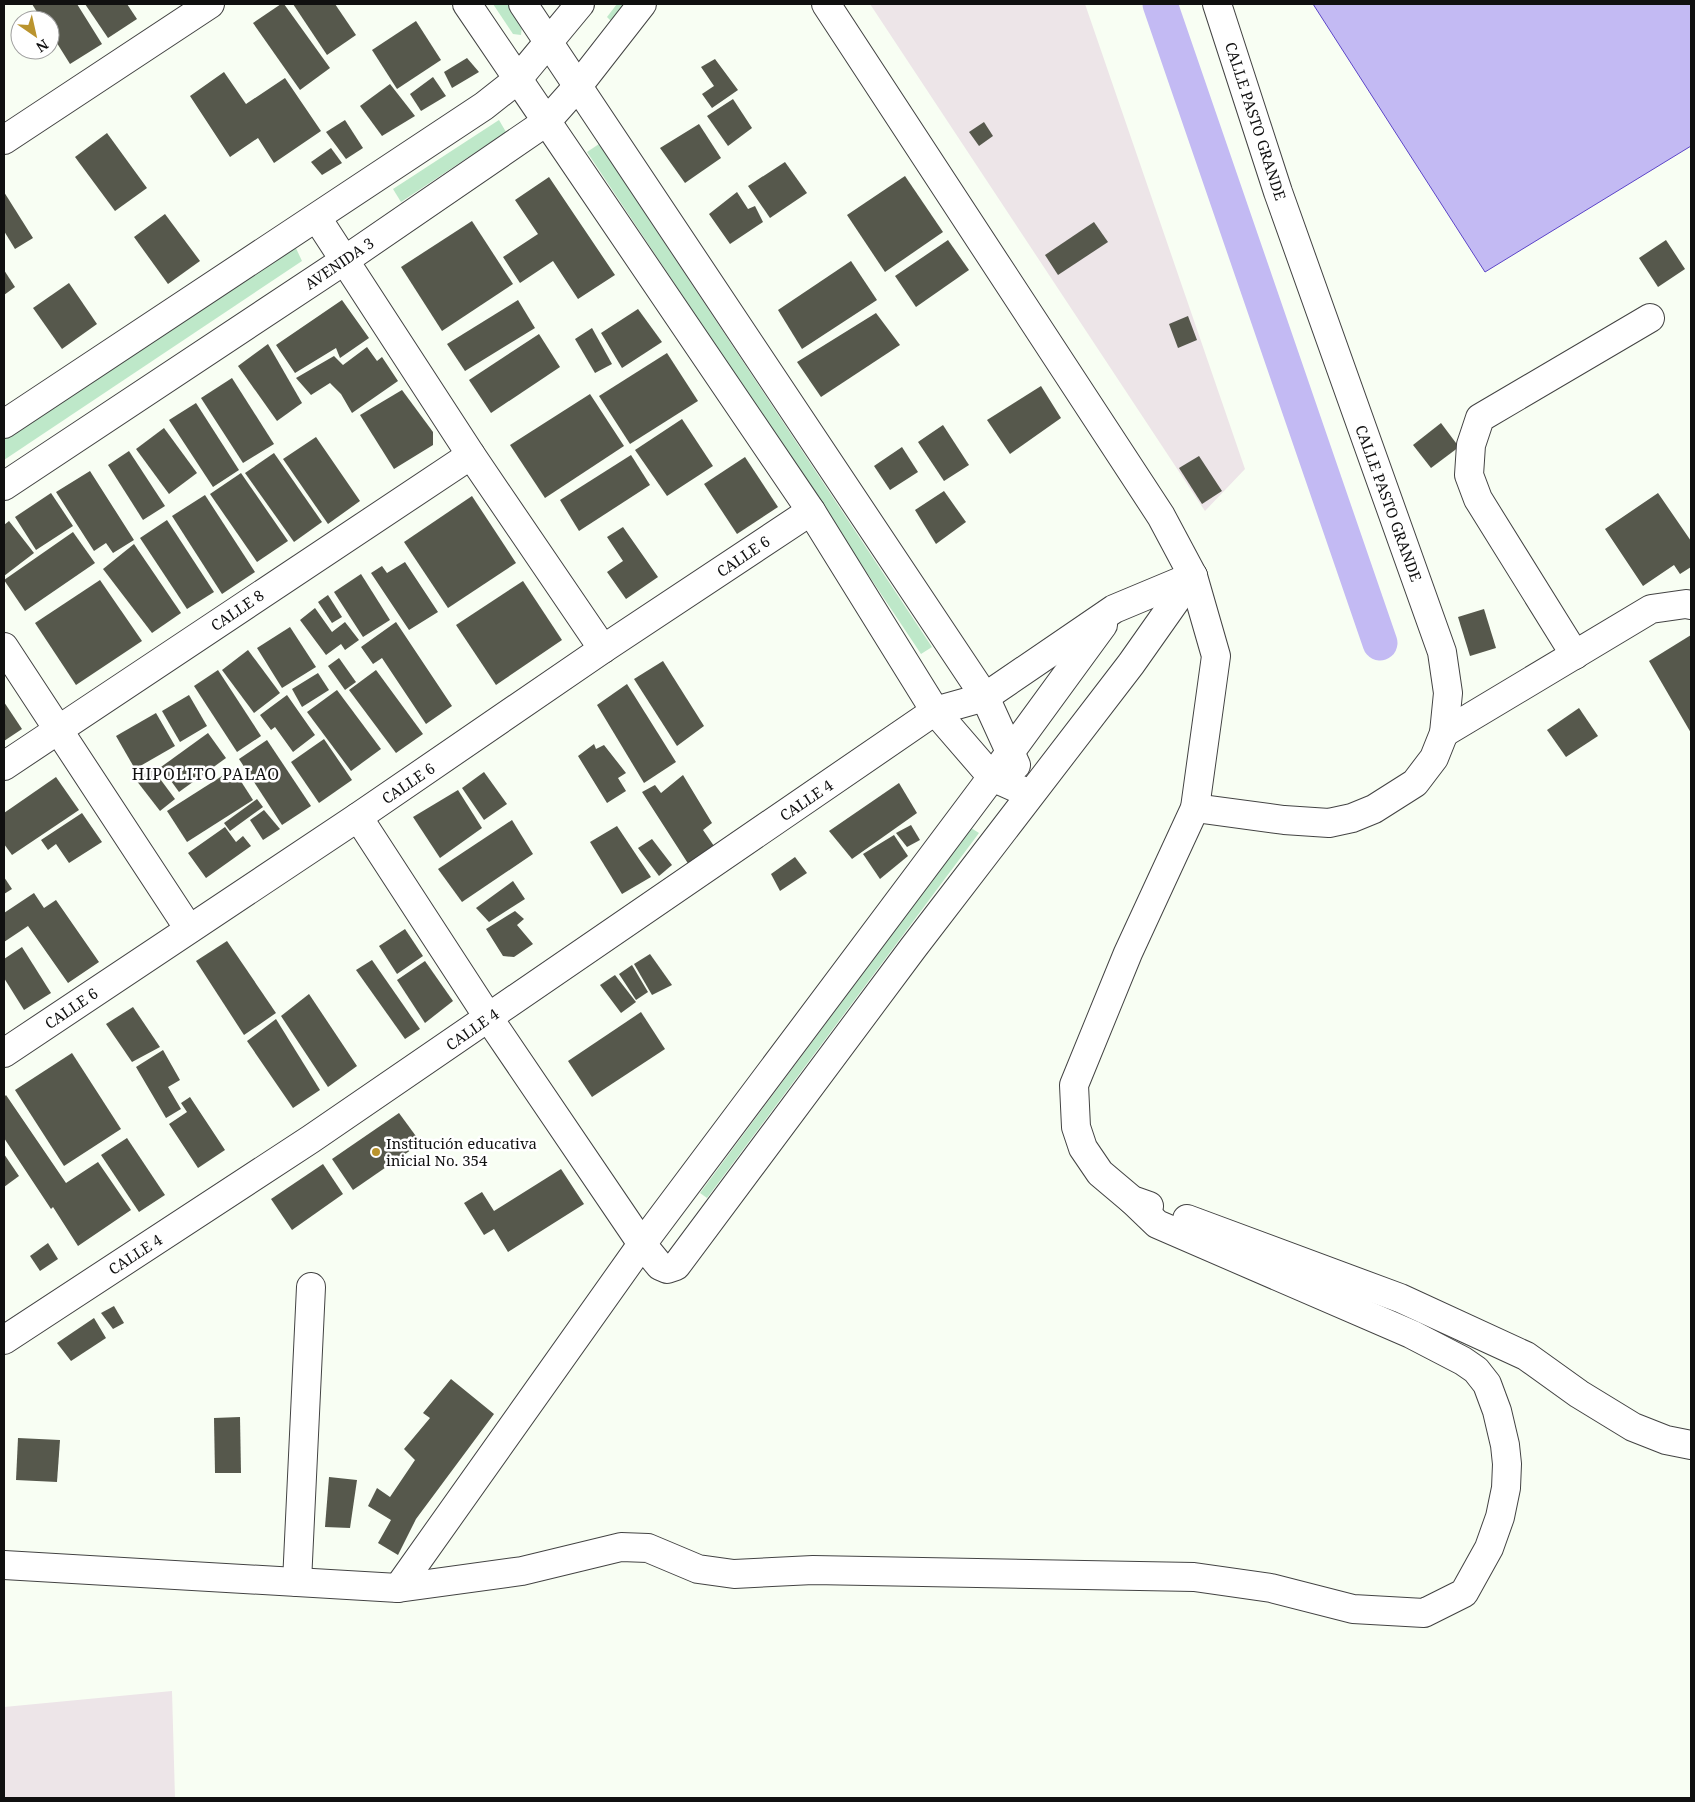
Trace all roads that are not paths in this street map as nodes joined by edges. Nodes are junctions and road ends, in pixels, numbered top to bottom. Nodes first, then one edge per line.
1 (210, 4) edge
2 (467, 4) edge
3 (523, 4) edge
4 (580, 4) edge
5 (642, 4) edge
6 (826, 4) edge
7 (1217, 4) edge
8 (549, 42) junction
9 (517, 80) junction
10 (578, 86) junction
11 (546, 122) junction
12 (4, 140) edge
13 (317, 218) junction
14 (345, 260) junction
15 (1650, 318) dead end
16 (4, 424) edge
17 (471, 455) junction
18 (4, 486) edge
19 (811, 511) junction
20 (1193, 576) junction
21 (1691, 605) edge
22 (1114, 609) junction
23 (4, 647) edge
24 (603, 649) junction
25 (1575, 655) junction
26 (985, 697) junction
27 (935, 711) junction
28 (58, 730) junction
29 (1444, 733) junction
30 (1010, 752) junction
31 (4, 766) edge
32 (992, 777) junction
33 (1030, 794) junction
34 (1195, 808) junction
35 (358, 817) junction
36 (189, 929) junction
37 (488, 1017) junction
38 (4, 1053) edge
39 (1132, 1200) junction
40 (642, 1244) junction
41 (311, 1287) dead end
42 (4, 1340) edge
43 (1691, 1445) edge
44 (4, 1564) edge
45 (298, 1582) junction
46 (398, 1588) junction

1 - 12 street
2 - 9 street
3 - 8 street
4 - 8 street
5 - 10 street, AVENIDA 3
6 - 20 street
7 - 29 street, CALLE PASTO GRANDE
8 - 9 street
8 - 10 street
9 - 11 street
9 - 13 street
10 - 11 street, AVENIDA 3
10 - 26 street
11 - 14 street, AVENIDA 3
11 - 19 street
13 - 14 street
13 - 16 street
14 - 17 street
14 - 18 street, AVENIDA 3
15 - 25 street
17 - 24 street
17 - 28 street, CALLE 8
19 - 24 street, CALLE 6
19 - 27 street
20 - 22 street, CALLE 4
20 - 33 street
20 - 34 street
21 - 25 street
22 - 26 street, CALLE 4
22 - 30 street
23 - 28 street
24 - 35 street, CALLE 6
25 - 29 street
26 - 27 street, CALLE 4
26 - 30 street
27 - 32 street
27 - 37 street, CALLE 4
28 - 31 street, CALLE 8
28 - 36 street
29 - 34 street, CALLE PASTO GRANDE
30 - 32 street
30 - 33 street
32 - 33 street
32 - 40 street
33 - 40 street
34 - 39 street
35 - 36 street, CALLE 6
35 - 37 street
36 - 38 street, CALLE 6
37 - 40 street
37 - 42 street, CALLE 4
39 - 43 street
39 - 46 street
40 - 46 street
41 - 45 street
44 - 45 street
45 - 46 street

